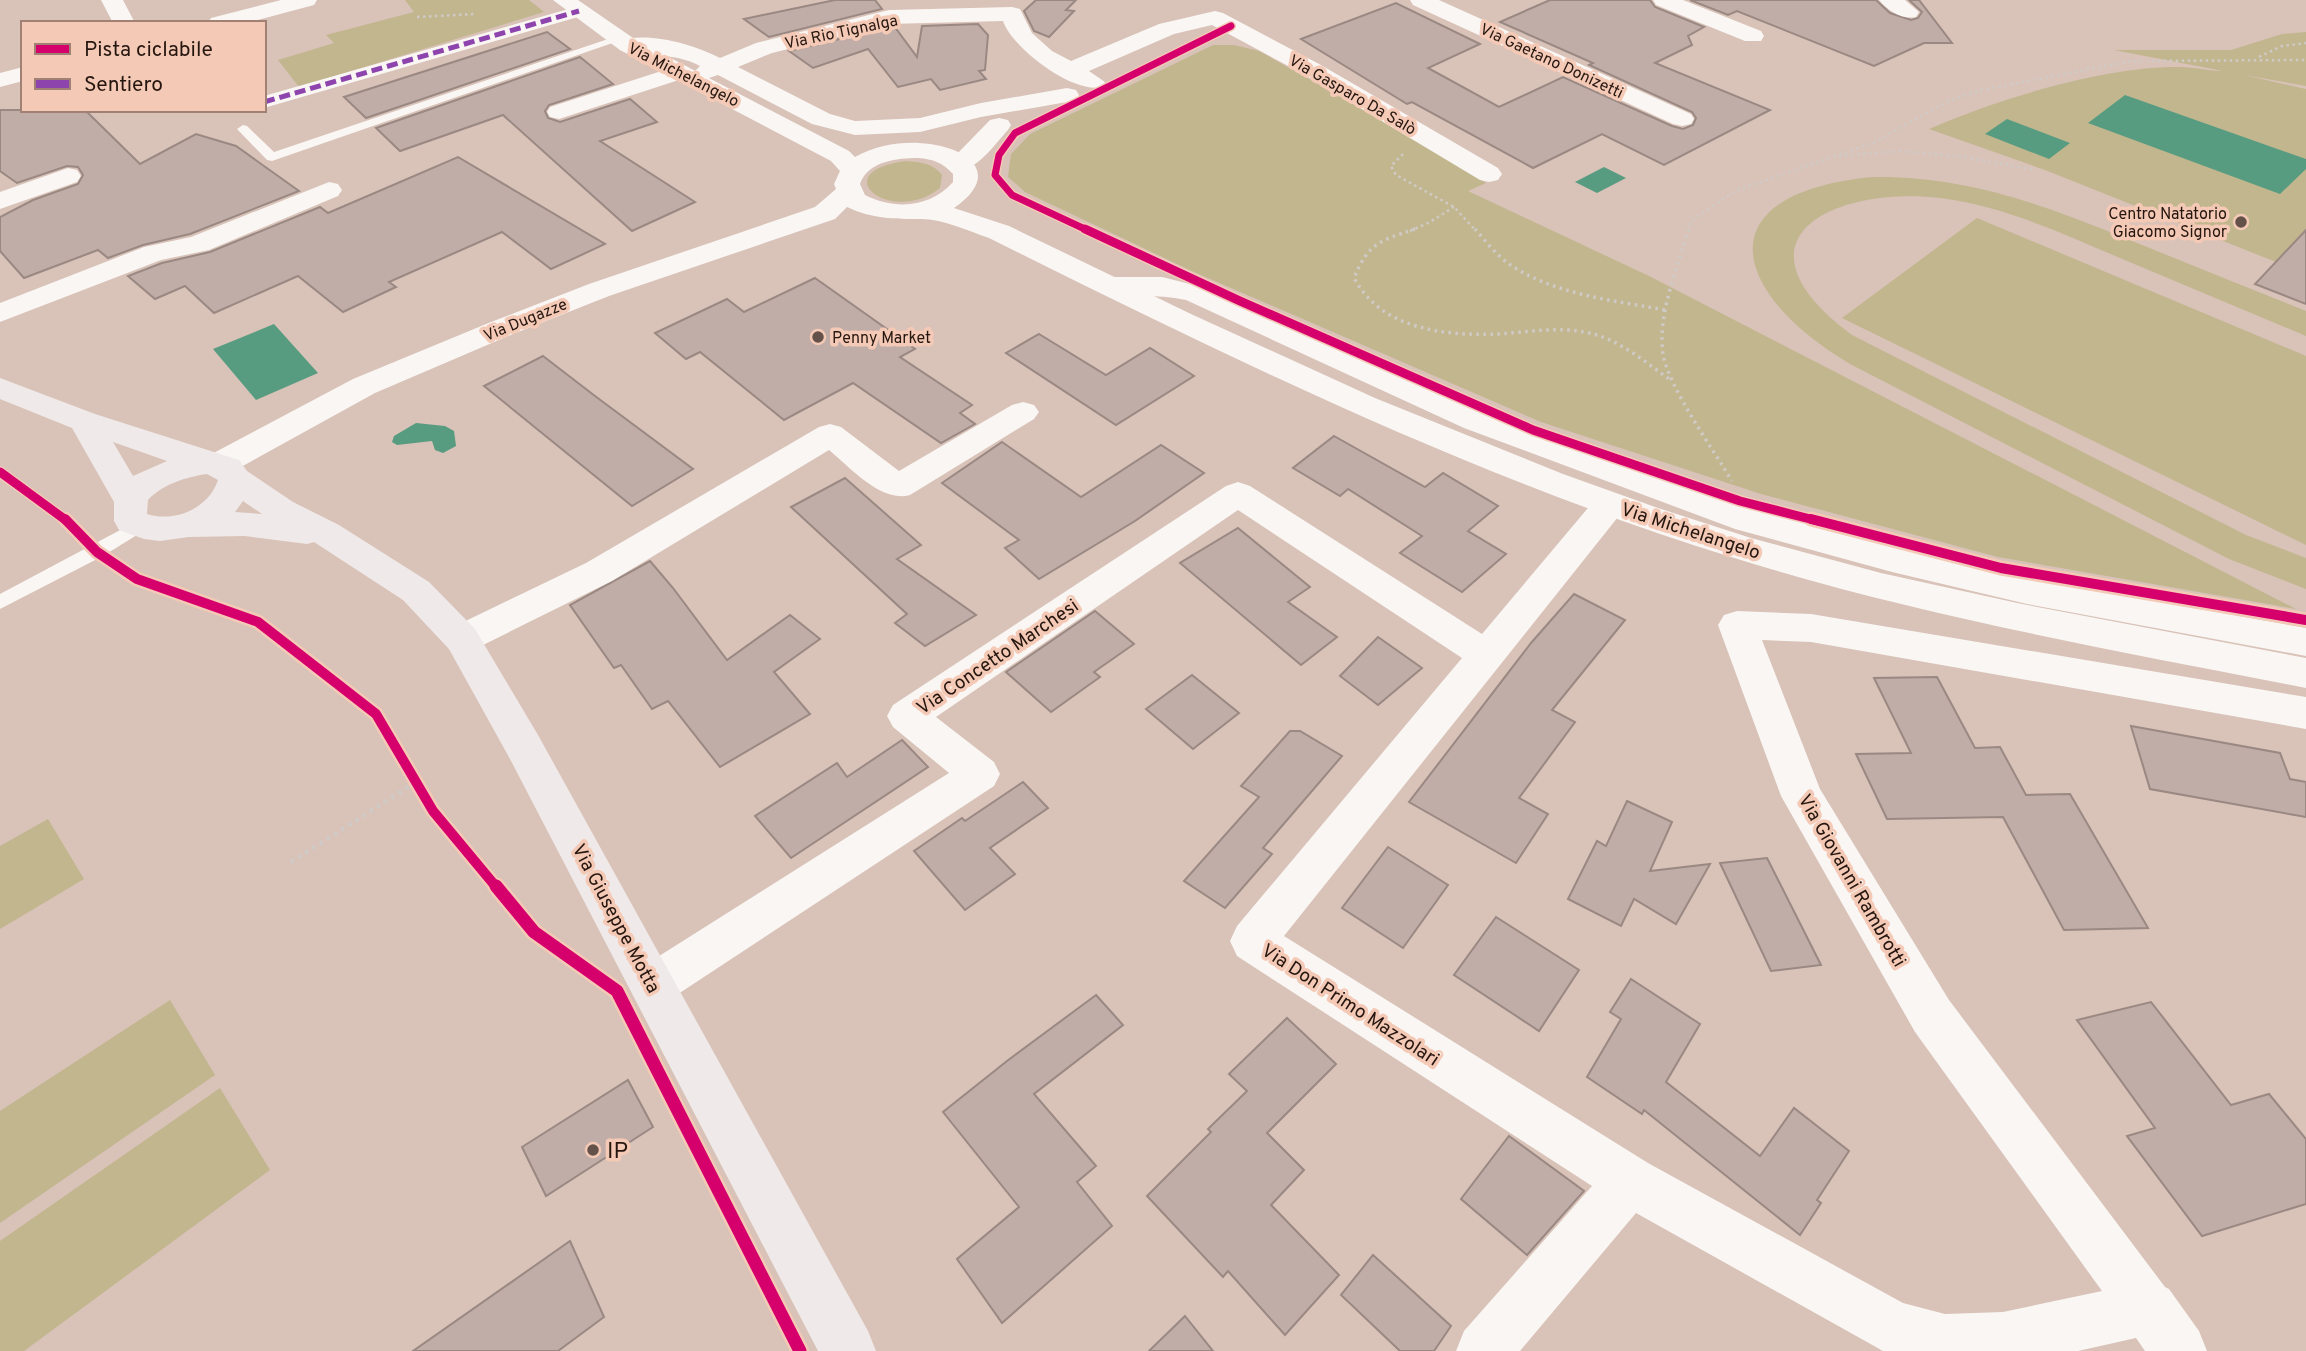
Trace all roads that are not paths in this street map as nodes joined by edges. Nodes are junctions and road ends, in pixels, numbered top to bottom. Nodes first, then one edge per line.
1 (113, 0) edge
2 (306, 0) edge
3 (1232, 0) edge
4 (1421, 0) edge
5 (1664, 0) edge
6 (571, 5) edge
7 (1215, 18) junction
8 (123, 21) edge
9 (227, 21) edge
10 (1754, 36) dead end
11 (623, 42) junction
12 (720, 67) junction
13 (1072, 70) junction
14 (21, 75) edge
15 (686, 75) junction
16 (0, 80) edge
17 (1093, 82) junction
18 (1067, 95) junction
19 (266, 101) edge
20 (559, 112) dead end
21 (1682, 119) dead end
22 (999, 125) junction
23 (243, 128) dead end
24 (810, 140) junction
25 (928, 151) junction
26 (884, 154) junction
27 (961, 164) junction
28 (1489, 174) dead end
29 (68, 176) dead end
30 (851, 181) junction
31 (329, 190) dead end
32 (959, 193) junction
33 (0, 201) edge
34 (879, 211) junction
35 (921, 211) junction
36 (779, 230) junction
37 (999, 232) junction
38 (1110, 286) junction
39 (0, 313) edge
40 (0, 387) edge
41 (1023, 412) dead end
42 (83, 421) junction
43 (223, 470) junction
44 (1610, 504) junction
45 (134, 513) junction
46 (184, 525) junction
47 (327, 534) junction
48 (0, 601) edge
49 (462, 639) junction
50 (2306, 642) edge
51 (1488, 656) junction
52 (2306, 673) edge
53 (2306, 713) edge
54 (653, 985) junction
55 (1630, 1181) junction
56 (2150, 1308) junction
57 (848, 1351) edge
58 (1483, 1351) edge
59 (2179, 1351) edge

1 - 8 street
2 - 9 street
3 - 7 street
4 - 21 street, Via Gaetano Donizetti
5 - 10 street
6 - 11 street, Via Michelangelo
6 - 19 street
7 - 13 street
7 - 17 street
7 - 28 street, Via Gasparo Da Salò
11 - 12 street
11 - 15 street, Via Michelangelo
11 - 23 lane
12 - 13 street, Via Rio Tignalga
12 - 15 street, Via Rio Tignalga
12 - 18 street
13 - 17 street, Via Rio Tignalga
14 - 16 street
15 - 20 street, Via Rio Tignalga
15 - 24 street, Via Michelangelo
17 - 18 street
18 - 22 street
22 - 25 street
22 - 27 street
24 - 26 street, Via Michelangelo
24 - 30 street, Via Michelangelo
25 - 26 street
25 - 27 street
26 - 30 street, Via Dugazze
27 - 32 street
29 - 33 street
30 - 34 street, Via Michelangelo
30 - 36 street, Via Dugazze
31 - 39 street
32 - 35 street
32 - 37 street, Via Michelangelo
34 - 35 street, Via Dugazze
34 - 36 street, Via Dugazze
35 - 37 street, Via Michelangelo
36 - 43 street, Via Dugazze
37 - 38 street, Via Michelangelo
38 - 44 street, Via Michelangelo
38 - 50 street, Via Michelangelo
40 - 42 main road, Via Giuseppe Motta
41 - 49 street
42 - 43 main road, Via Giuseppe Motta
42 - 45 main road
43 - 45 main road
43 - 46 main road, Via Giuseppe Motta
43 - 47 main road, Via Giuseppe Motta
44 - 51 street, Via Don Primo Mazzolari
44 - 52 street, Via Michelangelo
45 - 46 main road, Via Giuseppe Motta
45 - 48 lane
46 - 47 main road, Via Giuseppe Motta
47 - 49 main road, Via Giuseppe Motta
49 - 54 main road, Via Giuseppe Motta
51 - 54 street, Via Concetto Marchesi
51 - 55 street, Via Don Primo Mazzolari
53 - 56 street, Via Giovanni Rambrotti
54 - 57 main road, Via Giuseppe Motta
55 - 56 street
55 - 58 street
56 - 59 street, Via Giovanni Rambrotti

